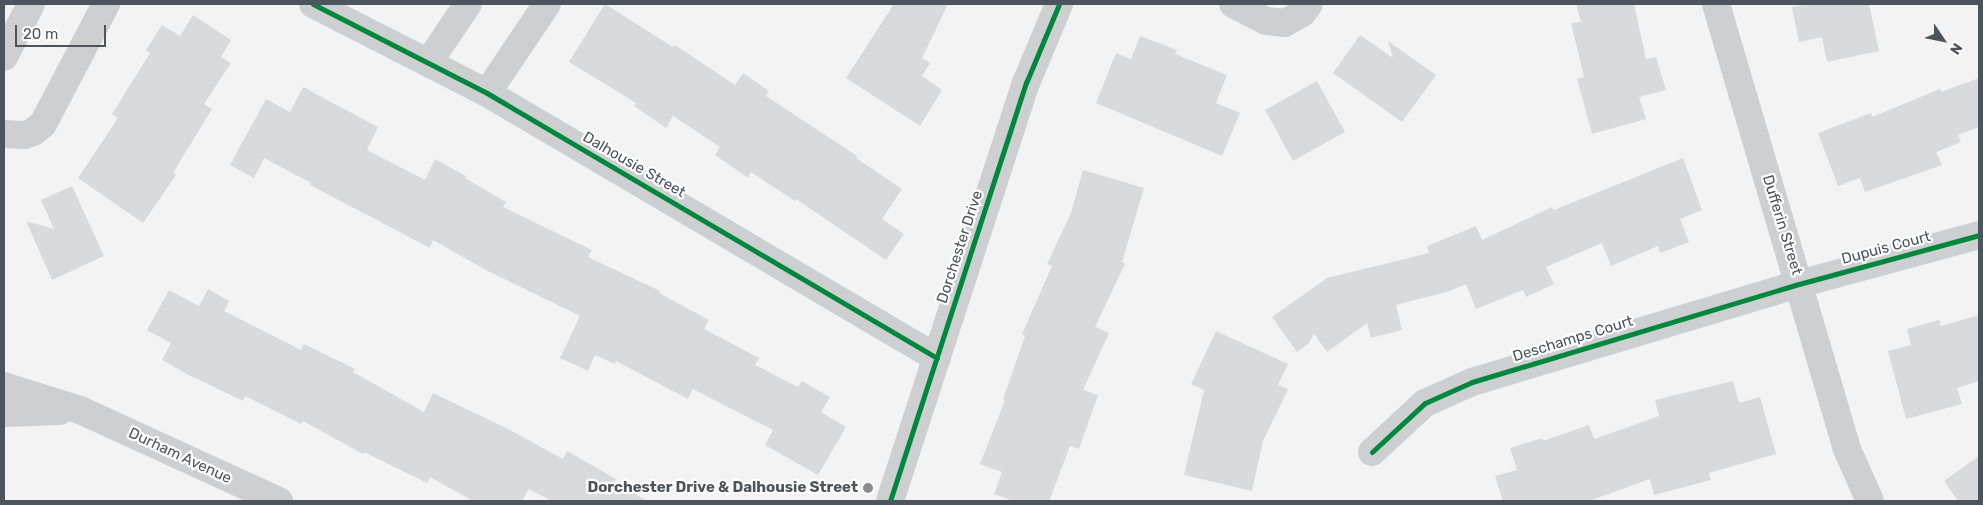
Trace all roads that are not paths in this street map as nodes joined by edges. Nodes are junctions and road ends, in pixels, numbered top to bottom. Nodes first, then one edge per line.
1 (32, 4) edge
2 (106, 4) edge
3 (314, 4) edge
4 (468, 4) edge
5 (548, 4) edge
6 (1059, 4) edge
7 (1233, 4) edge
8 (1309, 4) edge
9 (1716, 4) edge
10 (4, 57) edge
11 (428, 63) junction
12 (488, 93) junction
13 (4, 134) edge
14 (1979, 235) edge
15 (1800, 284) junction
16 (937, 358) junction
17 (4, 386) edge
18 (80, 410) junction
19 (4, 413) edge
20 (1372, 452) dead end
21 (279, 501) edge
22 (890, 501) edge
23 (1870, 501) edge

1 - 10 street
2 - 13 street
3 - 11 street, Dalhousie Street
4 - 11 street
5 - 12 street
6 - 16 street, Dorchester Drive
7 - 8 street
9 - 15 street, Dufferin Street
11 - 12 street, Dalhousie Street
12 - 16 street, Dalhousie Street
14 - 15 street, Dupuis Court
15 - 20 street, Deschamps Court
15 - 23 street, Dufferin Street
16 - 22 street, Dorchester Drive
17 - 18 street, Durham Avenue
18 - 19 street, Durham Avenue
18 - 21 street, Durham Avenue

